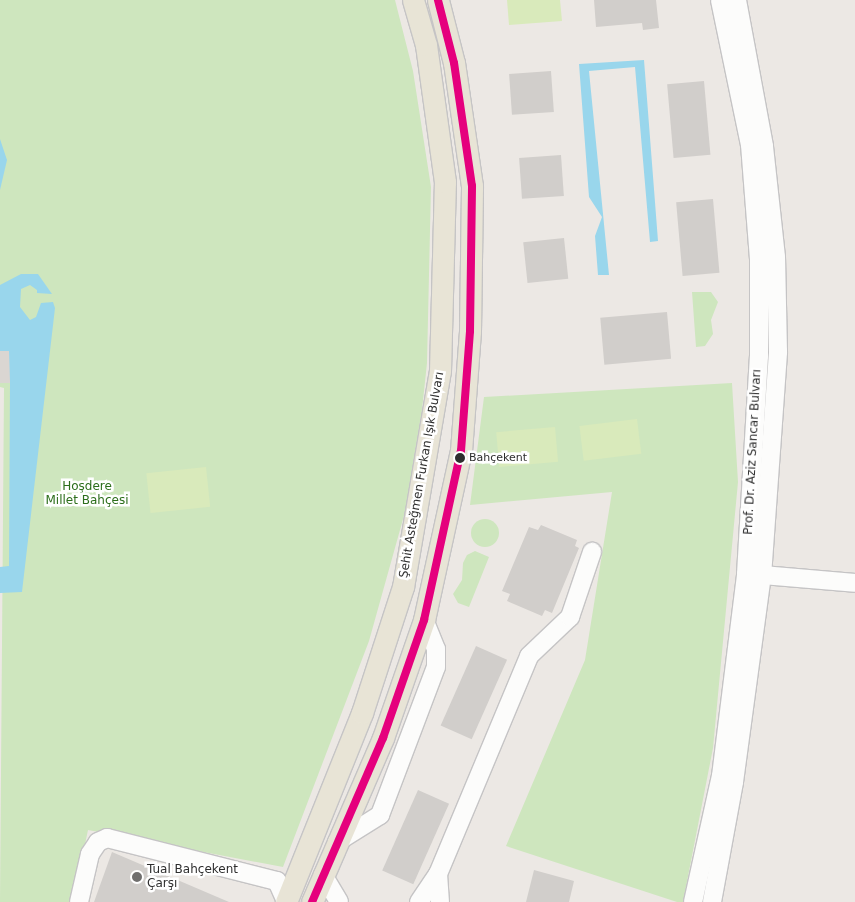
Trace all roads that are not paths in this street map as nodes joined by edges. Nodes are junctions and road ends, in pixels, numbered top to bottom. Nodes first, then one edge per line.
1 (413, 0) edge
2 (438, 0) edge
3 (720, 0) edge
4 (737, 0) edge
5 (592, 552) dead end
6 (754, 575) junction
7 (855, 583) edge
8 (424, 620) junction
9 (337, 842) junction
10 (438, 874) junction
11 (323, 875) junction
12 (79, 902) edge
13 (286, 902) edge
14 (312, 902) edge
15 (339, 902) edge
16 (419, 902) edge
17 (440, 902) edge
18 (693, 902) edge
19 (712, 902) edge

1 - 13 main road, Şehit Asteğmen Furkan Işık Bulvarı
2 - 8 main road
3 - 6 street, Prof. Dr. Aziz Sancar Bulvarı
4 - 6 street, Prof. Dr. Aziz Sancar Bulvarı
5 - 10 street
6 - 7 street
6 - 18 street, Prof. Dr. Aziz Sancar Bulvarı
6 - 19 street, Prof. Dr. Aziz Sancar Bulvarı
8 - 9 main road
8 - 9 street
9 - 11 main road
10 - 16 street
10 - 17 street
11 - 14 main road
11 - 15 street
12 - 13 street

